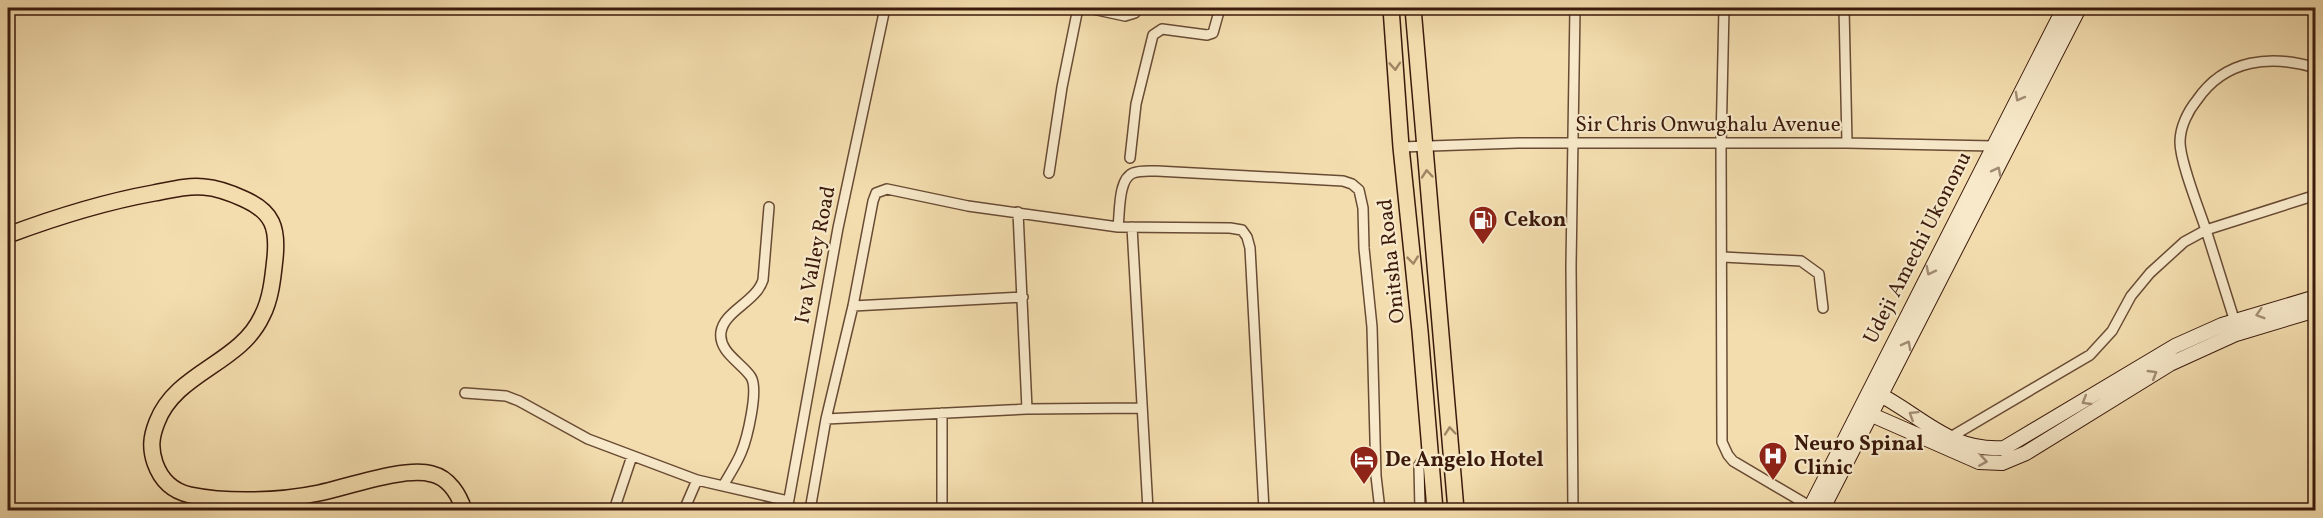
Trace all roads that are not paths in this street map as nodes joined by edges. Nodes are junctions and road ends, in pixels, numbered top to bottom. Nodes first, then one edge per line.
1 (885, 8) edge
2 (1078, 8) edge
3 (1089, 8) edge
4 (1220, 8) edge
5 (1391, 8) edge
6 (1413, 8) edge
7 (1575, 8) edge
8 (1724, 8) edge
9 (1844, 8) edge
10 (2064, 8) edge
11 (2079, 8) edge
12 (1135, 13) dead end
13 (2316, 68) edge
14 (2036, 79) junction
15 (1847, 143) junction
16 (1573, 144) junction
17 (1722, 144) junction
18 (1424, 145) junction
19 (1993, 146) junction
20 (1401, 147) junction
21 (1130, 158) dead end
22 (1049, 173) dead end
23 (2316, 195) edge
24 (769, 207) dead end
25 (1018, 212) junction
26 (1118, 227) junction
27 (1131, 227) junction
28 (2206, 230) junction
29 (8, 235) edge
30 (1723, 257) junction
31 (1023, 297) junction
32 (2316, 297) edge
33 (854, 306) junction
34 (1823, 308) dead end
35 (2316, 309) edge
36 (2235, 322) junction
37 (465, 393) dead end
38 (1876, 393) junction
39 (1142, 408) junction
40 (1027, 409) junction
41 (942, 413) junction
42 (1865, 413) junction
43 (826, 419) junction
44 (1948, 438) junction
45 (632, 456) junction
46 (1431, 460) junction
47 (697, 480) junction
48 (723, 486) junction
49 (787, 506) edge
50 (1814, 509) edge
51 (464, 510) edge
52 (614, 510) edge
53 (684, 510) edge
54 (810, 510) edge
55 (942, 510) edge
56 (1148, 510) edge
57 (1264, 510) edge
58 (1380, 510) edge
59 (1420, 510) edge
60 (1435, 510) edge
61 (1456, 510) edge
62 (1574, 510) edge
63 (2311, 510) edge
64 (2316, 510) edge

1 - 49 street, Iva Valley Road
2 - 22 street
3 - 12 street
4 - 21 street
5 -> 20 main road, Onitsha Road
6 - 18 main road, Onitsha Road
7 - 16 street
8 - 17 street
9 - 15 street
10 - 14 main road, Udeji Amechi Ukononu
11 - 14 main road, Udeji Amechi Ukononu
13 - 28 street
14 -> 19 main road, Udeji Amechi Ukononu
38 -> 14 main road, Udeji Amechi Ukononu
15 - 17 street, Sir Chris Onwughalu Avenue
15 - 19 street, Sir Chris Onwughalu Avenue
16 - 17 street, Sir Chris Onwughalu Avenue
16 - 18 street, Sir Chris Onwughalu Avenue
16 - 62 street
17 - 30 street
18 - 20 street, Sir Chris Onwughalu Avenue
61 -> 18 main road, Onitsha Road
19 -> 38 main road, Udeji Amechi Ukononu
20 -> 46 main road, Onitsha Road
23 - 28 street
24 - 48 street
25 - 26 street
25 - 31 street
25 - 33 street
26 - 27 street
26 - 58 street
27 - 39 street
27 - 57 street
28 - 36 street
28 - 44 street
29 - 51 main road
30 - 34 street
30 - 50 street
31 - 33 street
31 - 40 street
32 -> 36 main road
33 - 43 street
42 -> 35 main road
36 -> 44 main road
37 - 45 street
38 - 42 main road, Udeji Amechi Ukononu
44 -> 38 main road
39 - 40 street
39 - 56 street
40 - 41 street
41 - 43 street
41 - 55 street
42 - 50 main road, Udeji Amechi Ukononu
43 - 54 street
45 - 47 street
45 - 52 street
46 - 59 street
46 - 60 main road, Onitsha Road
47 - 48 street
47 - 53 street
48 - 49 street
63 - 64 street

